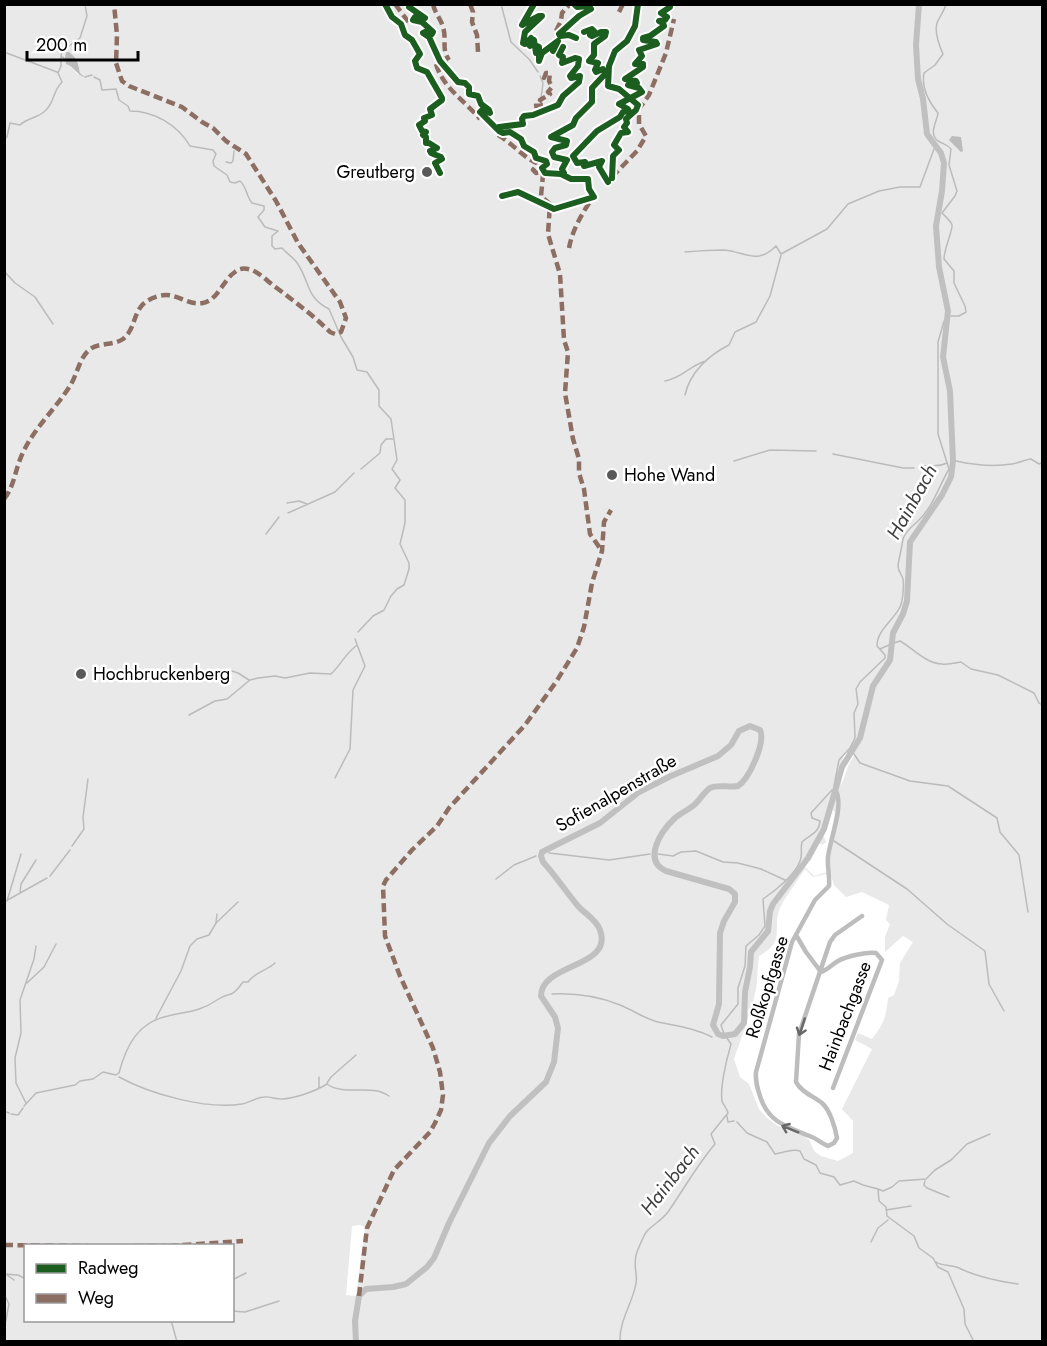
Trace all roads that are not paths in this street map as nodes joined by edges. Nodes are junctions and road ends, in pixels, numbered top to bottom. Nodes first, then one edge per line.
1 (919, 4) edge
2 (836, 791) junction
3 (862, 916) dead end
4 (796, 935) junction
5 (821, 972) junction
6 (833, 1088) dead end
7 (356, 1341) edge

1 - 2 street, Sofienalpenstraße
2 - 4 street, Roßkopfgasse
2 - 7 street, Sofienalpenstraße
3 - 5 street
4 - 5 street
5 -> 4 street, Roßkopfgasse
5 - 6 street, Hainbachgasse

